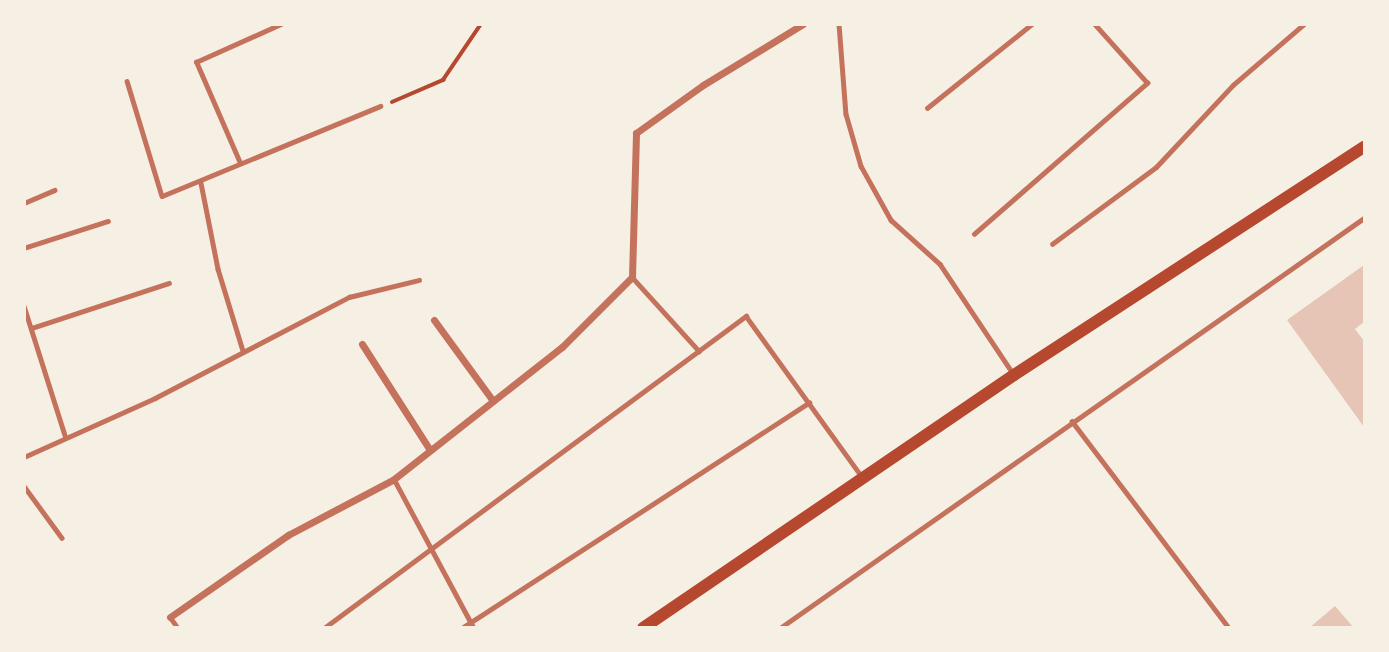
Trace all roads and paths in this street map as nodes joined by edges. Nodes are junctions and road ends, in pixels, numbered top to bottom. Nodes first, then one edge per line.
1 (281, 24) edge
2 (481, 24) edge
3 (803, 24) edge
4 (839, 24) edge
5 (1032, 24) edge
6 (1094, 24) edge
7 (1304, 24) edge
8 (127, 82) dead end
9 (380, 106) joint
10 (927, 108) dead end
11 (1364, 147) edge
12 (240, 163) junction
13 (201, 183) junction
14 (54, 190) dead end
15 (24, 203) edge
16 (1364, 218) edge
17 (108, 221) dead end
18 (974, 234) dead end
19 (1052, 244) dead end
20 (24, 248) edge
21 (632, 278) junction
22 (419, 280) dead end
23 (169, 283) dead end
24 (24, 306) edge
25 (434, 320) dead end
26 (32, 328) junction
27 (362, 344) dead end
28 (243, 351) junction
29 (699, 351) junction
30 (1014, 375) junction
31 (493, 401) junction
32 (809, 403) junction
33 (1072, 421) junction
34 (65, 435) junction
35 (430, 450) junction
36 (25, 457) edge
37 (863, 478) junction
38 (394, 479) junction
39 (24, 486) edge
40 (62, 538) dead end
41 (431, 548) junction
42 (170, 617) joint
43 (471, 622) junction
44 (326, 627) edge
45 (178, 628) edge
46 (463, 628) edge
47 (474, 628) edge
48 (643, 628) edge
49 (780, 628) edge
50 (1229, 628) edge

1 - 12 lane
2 - 9 path
3 - 21 street
4 - 30 lane
5 - 10 lane
6 - 18 lane
7 - 19 lane
8 - 13 lane
9 - 12 lane
11 - 30 main road
12 - 13 lane
13 - 28 lane
14 - 15 lane
16 - 33 lane
17 - 20 lane
21 - 29 lane
21 - 31 street
22 - 28 lane
23 - 26 lane
24 - 26 lane
25 - 31 street
26 - 34 lane
27 - 35 street
28 - 34 lane
29 - 32 lane
29 - 41 lane
30 - 37 main road
31 - 35 street
32 - 37 lane
32 - 43 lane
33 - 49 lane
33 - 50 lane
34 - 36 lane
35 - 38 street
37 - 48 main road
38 - 41 lane
38 - 42 street
39 - 40 lane
41 - 43 lane
41 - 44 lane
42 - 45 lane
43 - 46 lane
43 - 47 lane

